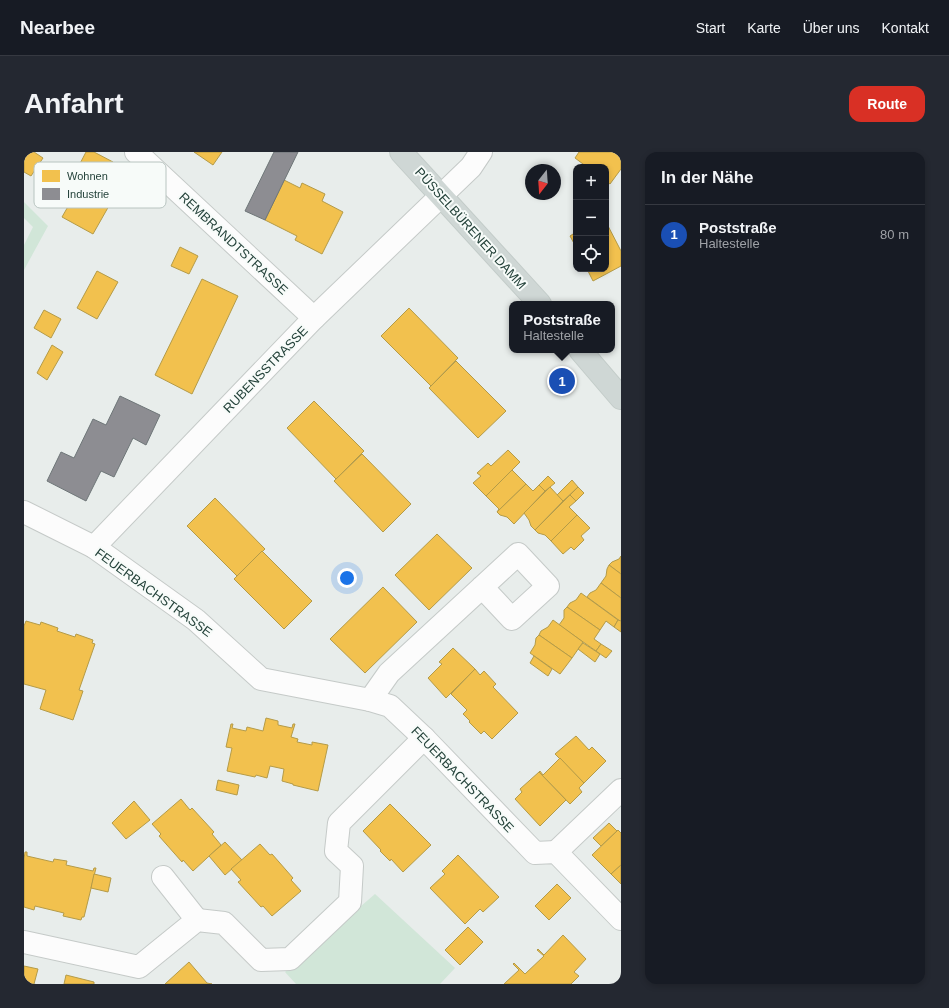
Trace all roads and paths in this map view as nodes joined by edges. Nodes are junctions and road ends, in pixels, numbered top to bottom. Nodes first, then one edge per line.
1 (136, 152) edge
2 (401, 152) edge
3 (481, 152) edge
4 (147, 162) edge
5 (166, 180) edge
6 (442, 196) junction
7 (537, 301) edge
8 (314, 318) junction
9 (583, 353) edge
10 (621, 398) edge
11 (24, 512) edge
12 (94, 547) junction
13 (482, 588) dead end
14 (370, 700) junction
15 (424, 738) junction
16 (621, 790) edge
17 (556, 852) junction
18 (163, 877) dead end
19 (621, 919) edge
20 (197, 920) junction
21 (24, 942) edge

1 - 4 street, REMBRANDTSTRASSE
2 - 6 main road, PÜSSELBÜRENER DAMM
3 - 6 street, RUBENSSTRASSE
5 - 8 street, REMBRANDTSTRASSE
6 - 7 main road, PÜSSELBÜRENER DAMM
6 - 8 street, RUBENSSTRASSE
8 - 12 street, RUBENSSTRASSE
9 - 10 main road
11 - 12 street, FEUERBACHSTRASSE
12 - 14 street, FEUERBACHSTRASSE
13 - 14 street
14 - 15 street, FEUERBACHSTRASSE
15 - 17 street, FEUERBACHSTRASSE
15 - 20 street
16 - 17 street
17 - 19 street
18 - 20 street
20 - 21 street

